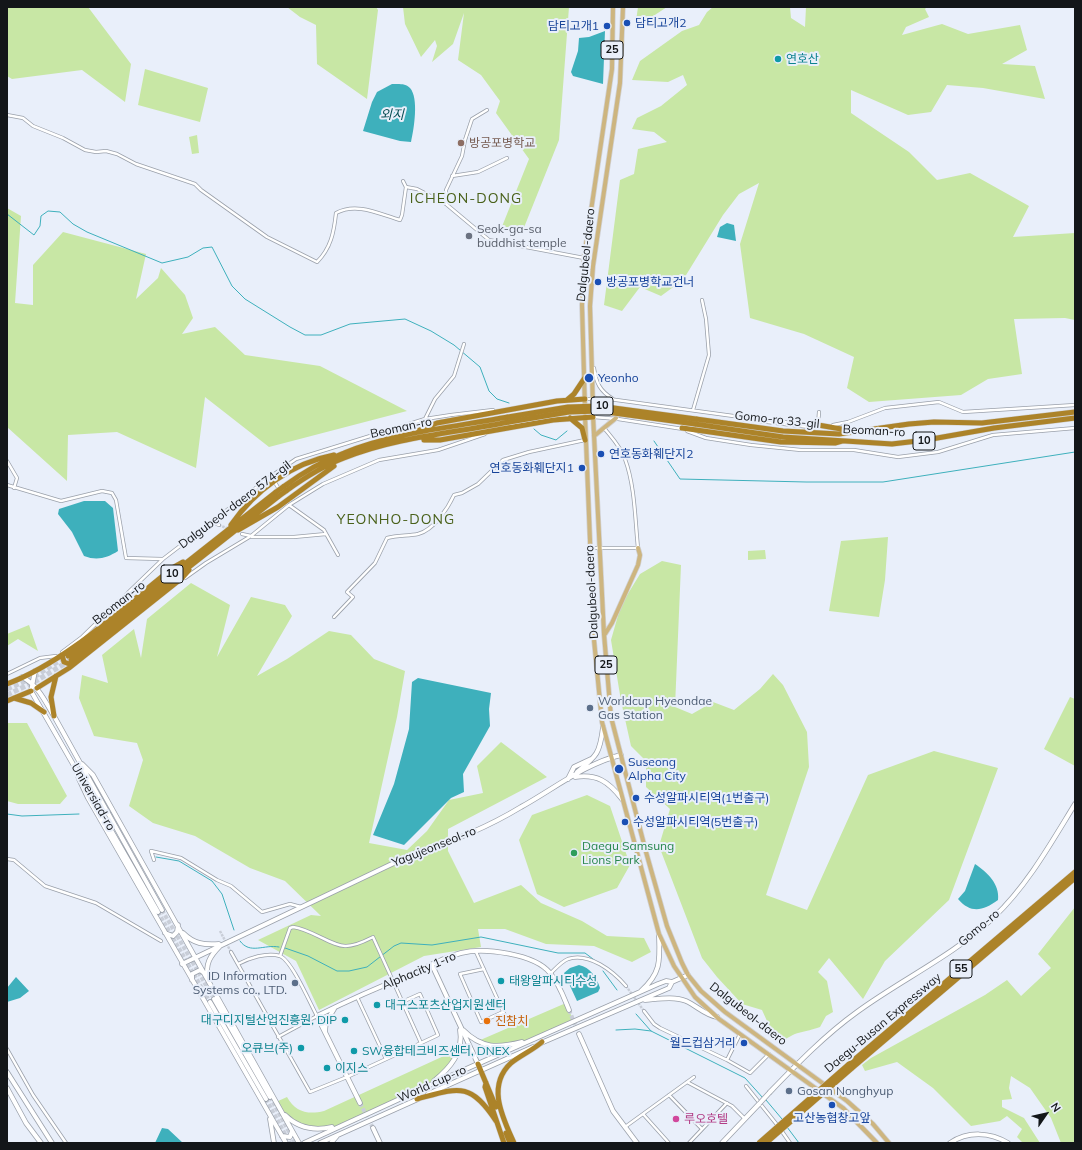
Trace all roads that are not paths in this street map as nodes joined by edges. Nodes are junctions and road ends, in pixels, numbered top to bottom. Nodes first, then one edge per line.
1 (613, 7) edge
2 (623, 7) edge
3 (487, 110) dead end
4 (7, 116) edge
5 (507, 158) dead end
6 (452, 176) junction
7 (403, 181) dead end
8 (406, 187) junction
9 (446, 204) junction
10 (584, 258) junction
11 (702, 300) dead end
12 (464, 344) dead end
13 (591, 349) junction
14 (584, 379) junction
15 (585, 399) junction
16 (592, 399) junction
17 (567, 400) junction
18 (615, 400) junction
19 (620, 401) junction
20 (644, 404) junction
21 (1075, 405) edge
22 (518, 408) junction
23 (693, 410) junction
24 (819, 412) dead end
25 (1072, 415) edge
26 (585, 417) junction
27 (593, 417) junction
28 (570, 418) junction
29 (425, 419) junction
30 (618, 419) junction
31 (630, 420) junction
32 (695, 422) junction
33 (818, 425) junction
34 (604, 428) junction
35 (682, 428) junction
36 (1075, 428) edge
37 (495, 430) junction
38 (859, 432) junction
39 (594, 436) junction
40 (406, 438) junction
41 (585, 440) junction
42 (844, 440) junction
43 (344, 455) junction
44 (7, 461) edge
45 (273, 478) junction
46 (7, 485) edge
47 (14, 488) junction
48 (287, 504) junction
49 (212, 522) junction
50 (219, 525) tunnel mouth
51 (229, 532) junction
52 (242, 534) dead end
53 (326, 534) junction
54 (251, 536) junction
55 (590, 548) junction
56 (600, 548) junction
57 (638, 548) junction
58 (338, 555) dead end
59 (198, 557) junction
60 (163, 559) junction
61 (155, 600) junction
62 (334, 616) dead end
63 (604, 634) junction
64 (68, 659) junction
65 (35, 671) junction
66 (7, 674) edge
67 (56, 676) junction
68 (22, 677) junction
69 (32, 682) junction
70 (7, 684) edge
71 (37, 688) junction
72 (31, 691) junction
73 (14, 698) junction
74 (7, 701) edge
75 (44, 712) junction
76 (54, 716) junction
77 (603, 726) junction
78 (620, 754) junction
79 (610, 757) junction
80 (82, 764) junction
81 (75, 766) junction
82 (569, 778) junction
83 (622, 799) junction
84 (1075, 804) edge
85 (7, 859) edge
86 (154, 860) dead end
87 (1075, 872) edge
88 (1075, 878) edge
89 (301, 907) junction
90 (178, 925) junction
91 (180, 930) junction
92 (165, 932) junction
93 (659, 934) junction
94 (161, 941) dead end
95 (221, 944) junction
96 (475, 951) junction
97 (231, 952) tunnel mouth
98 (280, 956) junction
99 (195, 957) junction
100 (182, 964) junction
101 (238, 964) junction
102 (432, 965) junction
103 (484, 969) junction
104 (204, 973) junction
105 (551, 973) junction
106 (688, 974) junction
107 (681, 978) junction
108 (192, 981) junction
109 (392, 982) junction
110 (672, 982) junction
111 (210, 983) junction
112 (658, 984) junction
113 (626, 986) tunnel mouth
114 (638, 994) junction
115 (656, 994) junction
116 (357, 997) junction
117 (212, 1000) tunnel mouth
118 (640, 1001) junction
119 (402, 1002) junction
120 (336, 1006) junction
121 (569, 1010) tunnel mouth
122 (644, 1011) tunnel mouth
123 (503, 1012) junction
124 (317, 1016) junction
125 (717, 1017) junction
126 (507, 1020) dead end
127 (460, 1025) junction
128 (326, 1034) junction
129 (579, 1034) tunnel mouth
130 (740, 1034) junction
131 (278, 1037) junction
132 (534, 1039) junction
133 (542, 1042) junction
134 (421, 1043) junction
135 (7, 1049) edge
136 (770, 1054) junction
137 (386, 1059) junction
138 (727, 1060) junction
139 (478, 1064) junction
140 (796, 1065) junction
141 (850, 1067) junction
142 (480, 1070) junction
143 (791, 1070) junction
144 (7, 1072) edge
145 (347, 1077) junction
146 (694, 1077) dead end
147 (687, 1082) junction
148 (486, 1083) junction
149 (430, 1084) junction
150 (746, 1086) dead end
151 (7, 1088) edge
152 (669, 1095) junction
153 (268, 1098) tunnel mouth
154 (417, 1099) junction
155 (360, 1103) tunnel mouth
156 (727, 1103) junction
157 (279, 1107) junction
158 (269, 1114) junction
159 (643, 1114) junction
160 (745, 1119) junction
161 (496, 1121) junction
162 (338, 1126) junction
163 (624, 1127) junction
164 (373, 1128) tunnel mouth
165 (702, 1129) junction
166 (292, 1130) junction
167 (342, 1132) junction
168 (282, 1136) junction
169 (41, 1143) edge
170 (52, 1143) edge
171 (66, 1143) edge
172 (274, 1143) edge
173 (286, 1143) edge
174 (298, 1143) edge
175 (304, 1143) edge
176 (320, 1143) edge
177 (331, 1143) edge
178 (380, 1143) edge
179 (504, 1143) edge
180 (510, 1143) edge
181 (514, 1143) edge
182 (637, 1143) edge
183 (669, 1143) edge
184 (689, 1143) edge
185 (722, 1143) edge
186 (759, 1143) edge
187 (766, 1143) edge
188 (790, 1143) edge
189 (877, 1143) edge
190 (889, 1143) edge
191 (950, 1143) edge
192 (1008, 1143) edge

1 - 10 main road, Dalgubeol-daero / 25
2 - 13 main road, Dalgubeol-daero / 25
3 - 6 street
4 - 8 street
5 - 6 street
6 - 9 street
7 - 8 street
8 - 9 street
9 - 10 street
10 - 14 main road, Dalgubeol-daero / 25
11 - 23 street
12 - 29 street
13 - 16 main road, Dalgubeol-daero / 25
13 - 18 street
14 - 15 main road, Dalgubeol-daero / 25
14 - 17 highway
15 - 16 street, Gomo-ro 33-gil
15 - 17 highway
15 - 26 main road, Dalgubeol-daero / 25
16 - 18 street, Gomo-ro 33-gil
16 - 27 main road, Dalgubeol-daero / 25
17 - 22 highway
18 - 19 street, Gomo-ro 33-gil
19 - 20 street, Gomo-ro 33-gil
19 - 30 street
20 - 23 street, Gomo-ro 33-gil
20 - 31 street
21 - 33 street, Gomo-ro 33-gil
22 - 29 street, Dalgubeol-daero 574-gil
22 - 40 highway
23 - 33 street, Gomo-ro 33-gil
24 - 33 street
25 - 38 highway, Beoman-ro / 10
25 - 42 highway, Beoman-ro / 10
26 - 27 highway
26 - 28 highway
26 - 41 main road, Dalgubeol-daero / 25
27 - 30 street
27 - 39 main road, Dalgubeol-daero / 25
28 - 37 highway
28 - 41 highway
29 - 45 street, Dalgubeol-daero 574-gil
30 - 31 street
30 - 34 main road
31 - 35 street
32 - 38 highway, Beoman-ro / 10
32 - 40 highway, Beoman-ro / 10, bridge
32 - 42 highway, Beoman-ro / 10
33 - 38 highway
34 - 39 main road
34 - 57 street
35 - 36 street
35 - 42 highway
37 - 40 highway
37 - 48 street
39 - 56 main road, Dalgubeol-daero / 25
40 - 43 highway, Beoman-ro / 10
41 - 55 main road, Dalgubeol-daero / 25
41 - 62 street
43 - 45 highway
43 - 48 highway
43 - 51 highway, Beoman-ro / 10, bridge
44 - 47 street
45 - 48 street
45 - 49 street, Dalgubeol-daero 574-gil
45 - 51 highway
46 - 47 street
47 - 60 street
48 - 51 highway
48 - 53 street
48 - 54 street
49 - 50 street
49 - 60 street, Dalgubeol-daero 574-gil
51 - 59 highway, Beoman-ro / 10
52 - 54 street
53 - 54 street
53 - 58 street
54 - 61 street
55 - 56 street
55 - 77 main road, Dalgubeol-daero / 25
56 - 57 street
56 - 63 main road, Dalgubeol-daero / 25
57 - 63 main road
59 - 61 highway
59 - 64 highway, Beoman-ro / 10
59 - 64 highway
60 - 66 street, Dalgubeol-daero 574-gil
61 - 64 highway
63 - 78 main road, Dalgubeol-daero / 25
64 - 65 highway
64 - 67 highway
65 - 68 highway
65 - 69 main road
67 - 71 highway
67 - 76 highway
68 - 69 main road, Universiad-ro
68 - 70 highway
69 - 71 main road, Universiad-ro
69 - 72 main road
71 - 72 main road
71 - 76 main road, Universiad-ro
72 - 73 highway
72 - 75 main road, Universiad-ro
73 - 74 highway
73 - 75 highway
75 - 81 main road, Universiad-ro
76 - 80 main road, Universiad-ro
77 - 79 main road, Dalgubeol-daero / 25
77 - 82 main road
78 - 79 main road, Yagujeonseol-ro
78 - 106 main road, Dalgubeol-daero / 25
79 - 82 main road, Yagujeonseol-ro
79 - 83 main road, Dalgubeol-daero / 25
80 - 81 main road, Universiad-ro
80 - 90 main road
81 - 92 main road
82 - 83 main road
82 - 89 main road, Yagujeonseol-ro
83 - 93 main road, Dalgubeol-daero / 25
84 - 140 main road, Gomo-ro
85 - 94 street
86 - 89 street
87 - 141 highway, Daegu-Busan Expressway / 55
88 - 141 highway, Daegu-Busan Expressway / 55
89 - 95 main road, Yagujeonseol-ro
90 - 91 main road
90 - 92 main road
91 - 95 main road
91 - 99 main road
92 - 100 main road
93 - 107 main road, Dalgubeol-daero / 25
93 - 114 main road
95 - 99 main road
95 - 111 main road
96 - 102 main road, Alphacity 1-ro
96 - 103 street
96 - 105 main road, Alphacity 1-ro
97 - 101 street
98 - 101 street
98 - 109 street
98 - 124 street
99 - 100 main road
99 - 104 main road
100 - 108 main road
101 - 131 street
102 - 109 main road, Alphacity 1-ro
102 - 127 main road
103 - 123 street
103 - 123 street
104 - 108 main road
104 - 111 main road
105 - 113 street
105 - 121 main road, Alphacity 1-ro
106 - 107 main road, World cup-ro
106 - 140 main road, Dalgubeol-daero / 25
107 - 110 main road, World cup-ro
107 - 125 main road, Dalgubeol-daero / 25
108 - 158 main road
109 - 116 main road, Alphacity 1-ro
109 - 119 street
110 - 112 main road, World cup-ro
110 - 115 main road, World cup-ro
111 - 157 main road
112 - 114 main road, World cup-ro
112 - 115 main road
114 - 132 main road, World cup-ro
115 - 118 main road, World cup-ro
116 - 120 main road, Alphacity 1-ro
116 - 137 street
117 - 153 main road
118 - 125 main road
118 - 133 main road, World cup-ro
119 - 134 street
119 - 134 street
120 - 124 main road, Alphacity 1-ro
120 - 128 main road
122 - 138 street
123 - 126 street
124 - 128 main road
124 - 131 street
125 - 130 main road, Dalgubeol-daero / 25
127 - 132 main road
127 - 139 main road
127 - 149 main road
128 - 145 main road
129 - 163 main road
130 - 136 main road, Dalgubeol-daero / 25
130 - 138 street
131 - 145 street
132 - 139 main road, World cup-ro
133 - 142 main road, World cup-ro
133 - 181 highway
134 - 137 street
135 - 171 street
136 - 138 street
136 - 143 main road, Dalgubeol-daero / 25
137 - 145 street
139 - 142 highway
139 - 149 main road, World cup-ro
140 - 143 main road
140 - 190 main road, Dalgubeol-daero / 25
141 - 186 highway, Daegu-Busan Expressway / 55, bridge
141 - 187 highway, Daegu-Busan Expressway / 55, bridge
142 - 148 highway
142 - 154 main road, World cup-ro
143 - 160 main road, bridge
143 - 189 main road, Dalgubeol-daero / 25
144 - 170 main road
145 - 155 main road
146 - 147 street
147 - 152 street
147 - 156 street
148 - 161 highway
148 - 180 highway
149 - 162 main road, World cup-ro
150 - 188 street
151 - 169 main road
152 - 159 street
152 - 165 street
154 - 161 highway
154 - 167 main road, World cup-ro
156 - 160 street
156 - 165 street
157 - 162 main road
157 - 166 main road
158 - 168 main road
158 - 172 main road
159 - 163 street
159 - 183 street
160 - 185 main road
161 - 179 highway
162 - 175 main road, World cup-ro
163 - 182 main road
164 - 178 main road
165 - 184 street
166 - 168 main road
166 - 174 main road
167 - 176 main road, World cup-ro
167 - 177 main road
168 - 173 main road
191 - 192 main road

